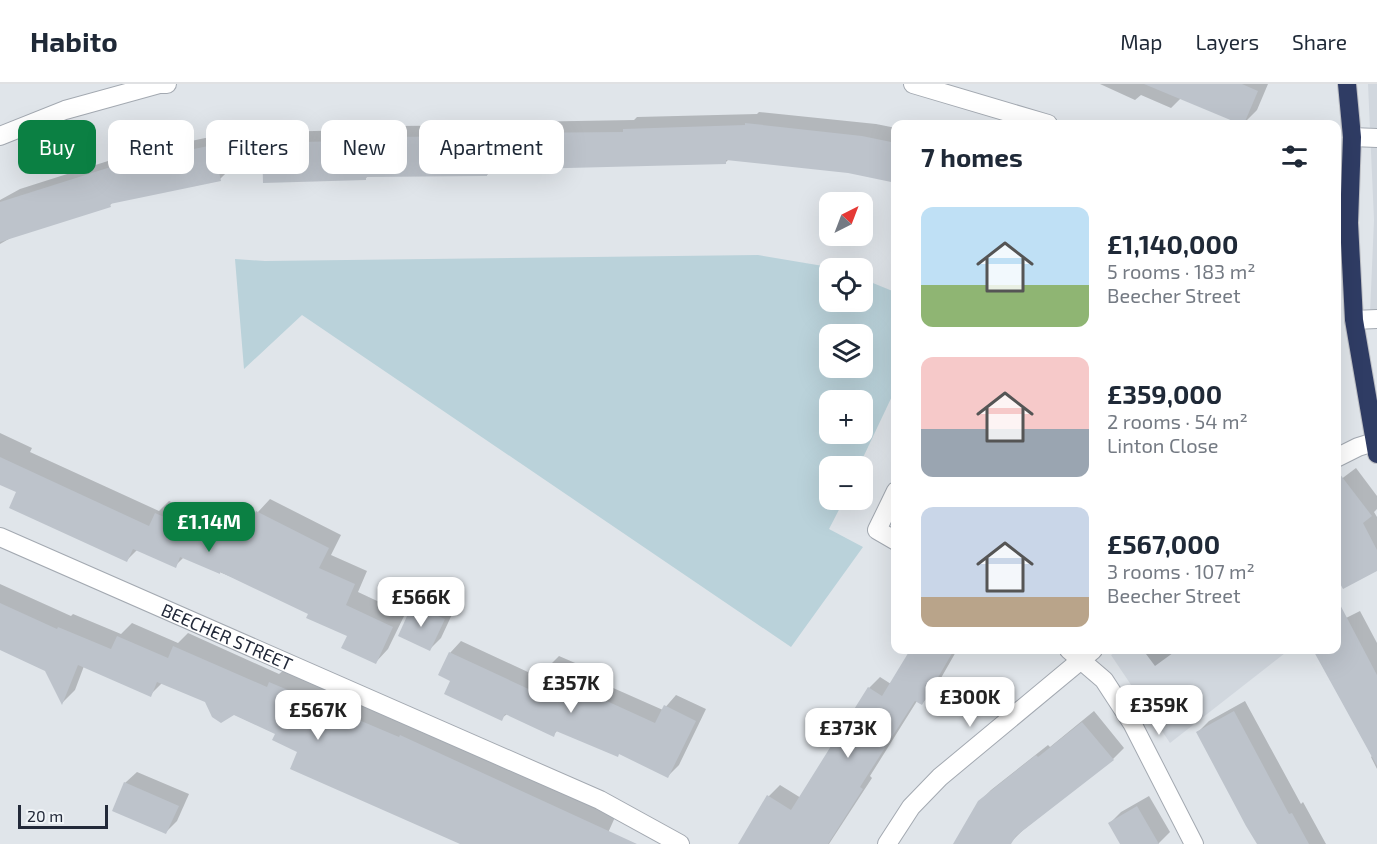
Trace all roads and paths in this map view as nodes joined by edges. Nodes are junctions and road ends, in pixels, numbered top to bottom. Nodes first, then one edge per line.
1 (159, 84) edge
2 (167, 84) edge
3 (913, 84) edge
4 (1347, 84) edge
5 (1034, 120) edge
6 (0, 136) edge
7 (1352, 137) junction
8 (1377, 138) edge
9 (1343, 223) edge
10 (1377, 319) edge
11 (1353, 320) junction
12 (1375, 448) edge
13 (1341, 456) edge
14 (891, 501) edge
15 (0, 537) edge
16 (891, 538) edge
17 (1080, 654) edge
18 (1082, 654) edge
19 (680, 844) edge
20 (887, 844) edge
21 (1194, 844) edge

1 - 2 street
1 - 6 street
3 - 5 street
4 - 7 highway
7 - 8 street
7 - 9 highway
9 - 11 highway
10 - 11 street
11 - 12 highway
12 - 13 street
14 - 16 street
15 - 19 street, BEECHER STREET
17 - 20 street
18 - 21 street

